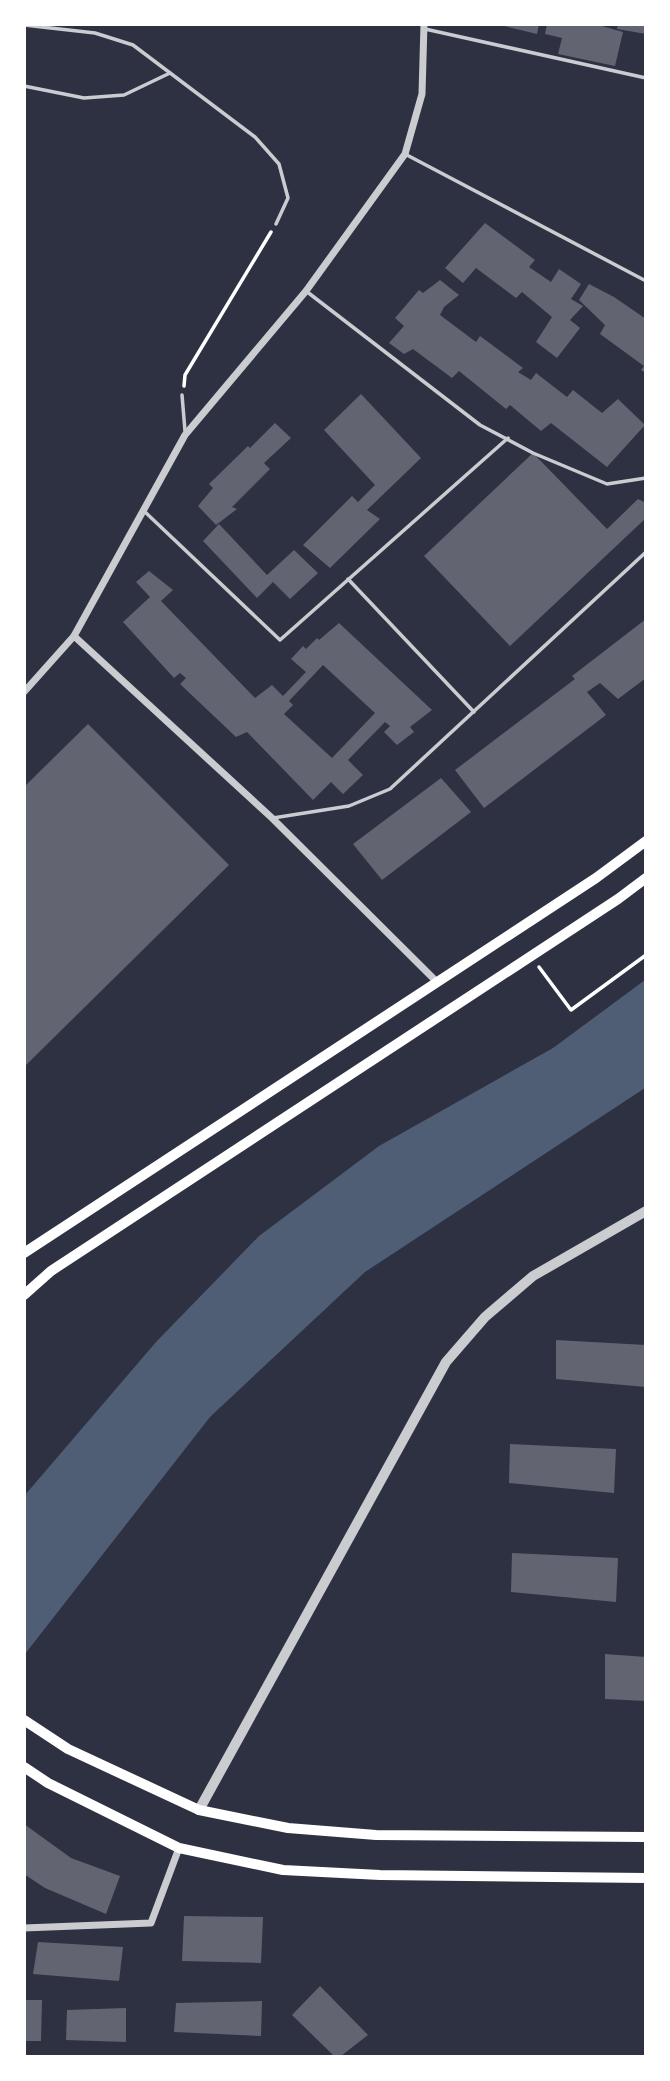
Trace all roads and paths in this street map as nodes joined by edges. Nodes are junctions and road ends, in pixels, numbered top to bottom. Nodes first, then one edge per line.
1 (24, 25) edge
2 (425, 27) edge
3 (170, 73) junction
4 (646, 78) edge
5 (24, 86) edge
6 (405, 154) junction
7 (276, 224) joint
8 (646, 281) edge
9 (306, 291) junction
10 (182, 395) joint
11 (185, 435) junction
12 (509, 438) junction
13 (646, 478) edge
14 (143, 511) junction
15 (646, 552) edge
16 (348, 579) junction
17 (74, 636) junction
18 (24, 692) edge
19 (474, 712) junction
20 (272, 818) junction
21 (646, 841) edge
22 (646, 878) edge
23 (646, 955) edge
24 (539, 967) dead end
25 (437, 982) junction
26 (646, 1211) edge
27 (24, 1253) edge
28 (24, 1295) edge
29 (24, 1720) edge
30 (24, 1768) edge
31 (199, 1810) junction
32 (646, 1837) edge
33 (179, 1848) junction
34 (646, 1878) edge
35 (24, 1928) edge

1 - 3 lane
2 - 4 lane
2 - 6 street
3 - 5 lane
3 - 7 lane
6 - 8 lane
6 - 9 street
7 - 10 path
9 - 11 street
9 - 12 lane
10 - 11 lane
11 - 14 street
12 - 13 lane
12 - 16 lane
14 - 16 lane
14 - 17 street
15 - 19 lane
16 - 19 lane
17 - 18 street
17 - 20 street
19 - 20 lane
20 - 25 street
21 - 25 main road
22 - 28 main road
23 - 24 path
25 - 27 main road
26 - 31 street
29 - 31 main road
30 - 33 main road
31 - 32 main road
33 - 34 main road
33 - 35 street

